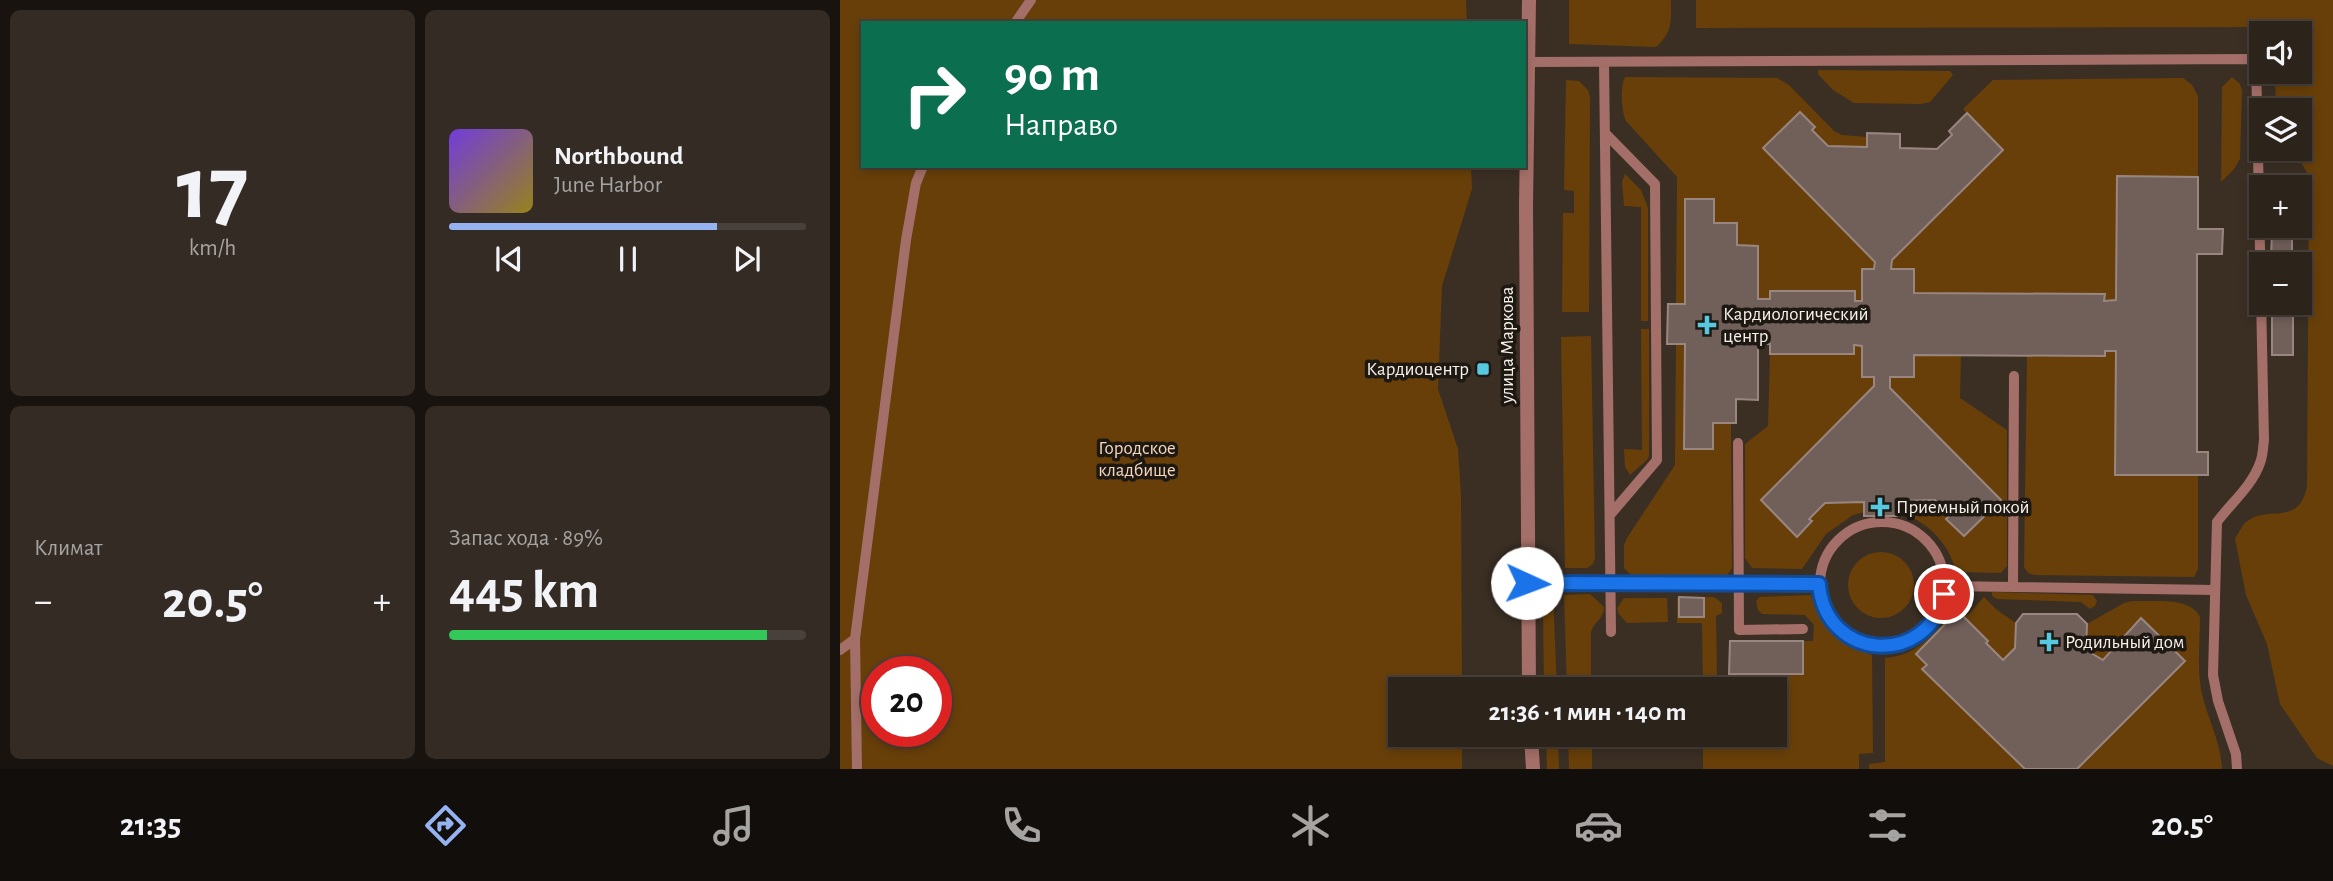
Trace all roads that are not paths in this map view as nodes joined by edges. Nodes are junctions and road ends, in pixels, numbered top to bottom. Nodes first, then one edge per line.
1 (1031, 0) edge
2 (1529, 0) edge
3 (1016, 21) edge
4 (1528, 62) junction
5 (1604, 62) junction
6 (1605, 133) junction
7 (922, 168) edge
8 (2014, 376) dead end
9 (1738, 443) dead end
10 (1609, 515) junction
11 (1527, 583) junction
12 (1739, 584) junction
13 (1819, 584) junction
14 (1610, 585) junction
15 (1944, 586) junction
16 (2013, 587) junction
17 (2215, 590) junction
18 (1803, 629) dead end
19 (1611, 632) dead end
20 (855, 639) junction
21 (840, 650) edge
22 (1529, 677) edge
23 (1532, 747) edge
24 (857, 769) edge
25 (1533, 769) edge
26 (2237, 769) edge

1 - 3 lane
2 - 4 street, улица Маркова
4 - 5 lane
4 - 11 street, улица Маркова
5 - 6 lane
5 - 17 lane
6 - 10 lane
6 - 10 lane
7 - 20 lane
8 - 16 lane
9 - 12 lane
10 - 14 lane
11 - 14 lane
11 - 22 street, улица Маркова
12 - 13 lane
12 - 14 lane
12 - 18 lane
13 - 15 lane
13 - 15 lane
14 - 19 lane
15 - 16 lane
16 - 17 lane
17 - 26 lane
20 - 21 lane
20 - 24 lane
23 - 25 street

